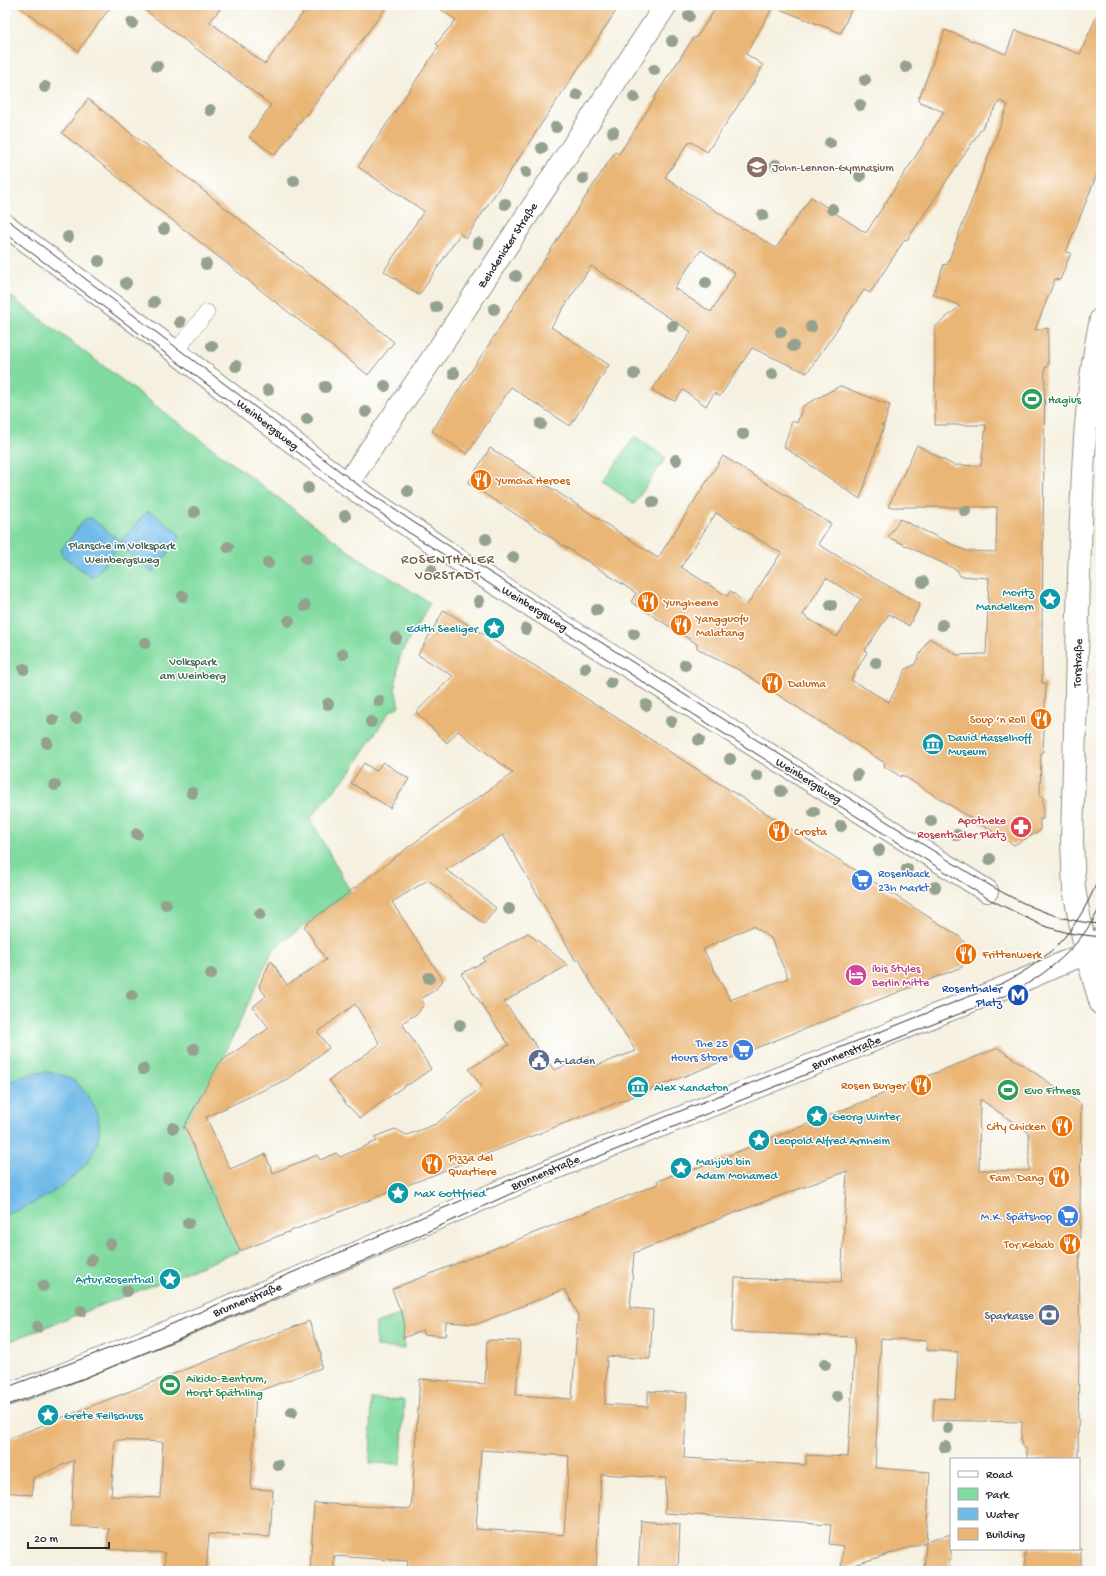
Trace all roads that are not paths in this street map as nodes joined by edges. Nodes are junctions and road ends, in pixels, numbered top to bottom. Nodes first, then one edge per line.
1 (666, 5) edge
2 (5, 225) edge
3 (207, 312) dead end
4 (1101, 319) edge
5 (176, 352) junction
6 (347, 484) junction
7 (986, 891) dead end
8 (1096, 948) edge
9 (1101, 1004) edge
10 (5, 1395) edge

1 - 6 main road, Zehdenicker Straße
2 - 5 main road, Weinbergsweg
3 - 5 lane
4 - 8 main road, Torstraße
5 - 6 main road, Weinbergsweg
6 - 7 main road, Weinbergsweg
8 - 9 main road, Torstraße
8 - 10 main road, Brunnenstraße

